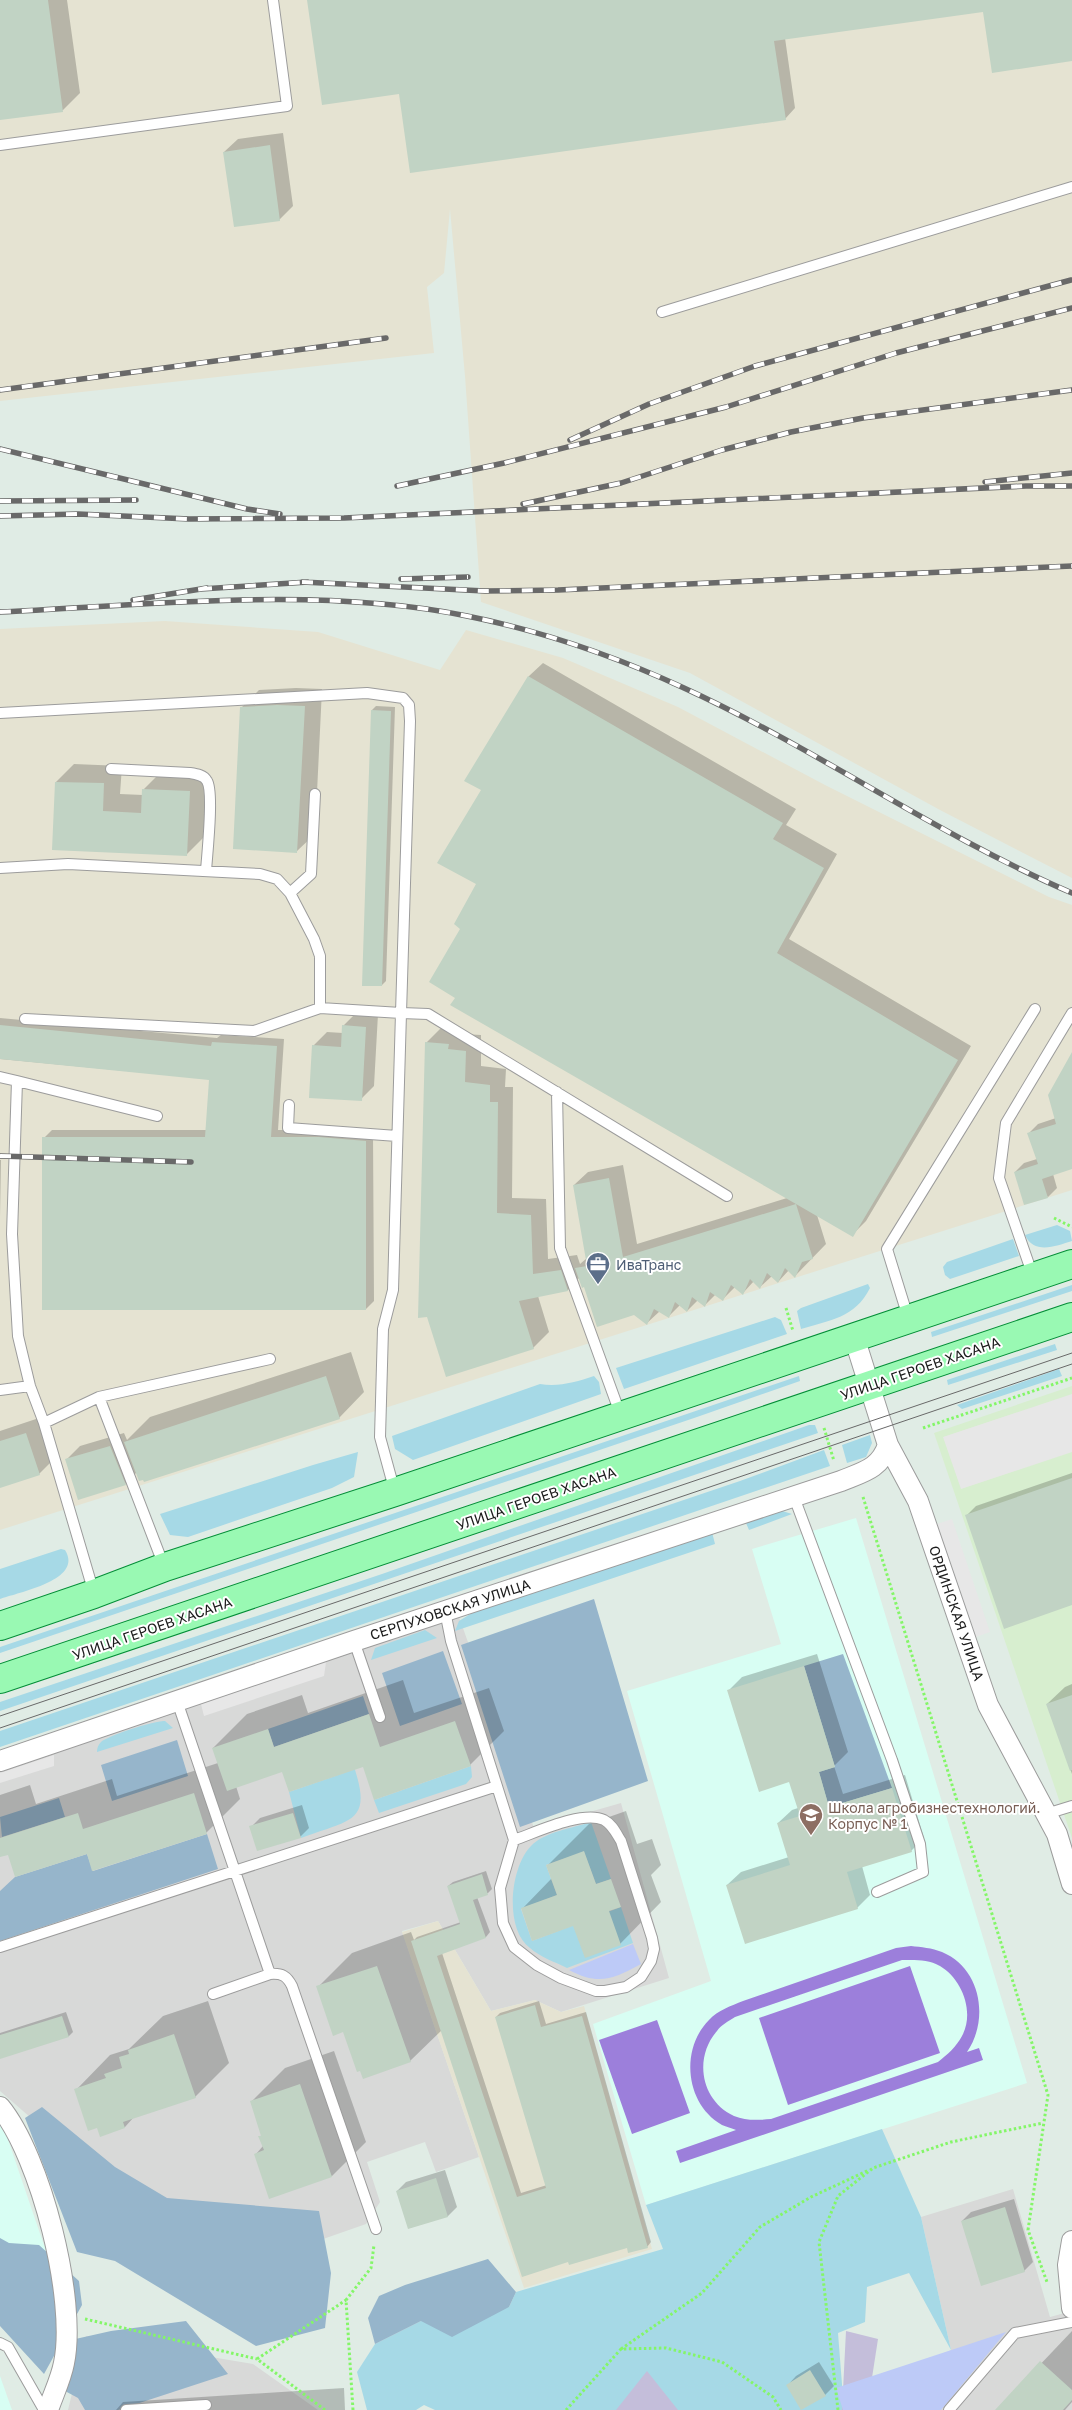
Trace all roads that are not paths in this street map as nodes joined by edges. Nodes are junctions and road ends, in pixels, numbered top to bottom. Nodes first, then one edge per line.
1 (273, 0) edge
2 (0, 145) edge
3 (1072, 188) edge
4 (662, 312) dead end
5 (0, 713) edge
6 (111, 769) dead end
7 (315, 794) dead end
8 (0, 868) edge
9 (206, 871) junction
10 (290, 893) junction
11 (320, 1008) junction
12 (1035, 1008) dead end
13 (401, 1013) junction
14 (1072, 1013) edge
15 (25, 1019) dead end
16 (0, 1077) edge
17 (17, 1081) junction
18 (557, 1092) junction
19 (289, 1105) dead end
20 (157, 1116) dead end
21 (397, 1136) junction
22 (727, 1196) dead end
23 (0, 1234) edge
24 (12, 1234) junction
25 (1072, 1264) edge
26 (1033, 1277) junction
27 (1072, 1316) edge
28 (909, 1319) junction
29 (854, 1337) junction
30 (270, 1359) dead end
31 (869, 1385) junction
32 (30, 1386) junction
33 (0, 1390) edge
34 (99, 1397) junction
35 (621, 1417) junction
36 (44, 1423) junction
37 (888, 1445) junction
38 (395, 1492) junction
39 (794, 1497) junction
40 (165, 1567) junction
41 (94, 1594) junction
42 (445, 1611) junction
43 (0, 1626) edge
44 (354, 1641) junction
45 (0, 1680) edge
46 (177, 1701) junction
47 (380, 1717) dead end
48 (0, 1761) edge
49 (497, 1786) junction
50 (1072, 1806) edge
51 (1046, 1814) junction
52 (514, 1840) junction
53 (235, 1872) junction
54 (1072, 1884) edge
55 (877, 1892) dead end
56 (0, 1947) edge
57 (270, 1974) junction
58 (213, 1994) dead end
59 (0, 2107) edge
60 (376, 2229) road end
61 (1072, 2241) edge
62 (1072, 2308) edge
63 (1072, 2322) edge
64 (0, 2343) edge
65 (206, 2405) dead end
66 (44, 2410) edge
67 (48, 2410) edge
68 (126, 2410) edge
69 (950, 2410) edge

1 - 2 lane
3 - 4 lane
5 - 13 lane
6 - 9 lane
7 - 10 lane
8 - 9 lane
9 - 10 lane
10 - 11 lane
11 - 13 lane
11 - 15 lane
12 - 28 lane
13 - 18 lane
13 - 21 lane
14 - 26 lane
16 - 17 lane
17 - 20 lane
17 - 24 lane
18 - 22 lane
18 - 35 lane
19 - 21 lane
21 - 38 lane
23 - 24 lane
24 - 32 lane
25 - 26 main road
26 - 28 main road
27 - 31 main road, УЛИЦА ГЕРОЕВ ХАСАНА
28 - 29 main road
29 - 31 street, ОРДИНСКАЯ УЛИЦА
29 - 35 main road
30 - 34 lane
31 - 37 street, ОРДИНСКАЯ УЛИЦА
31 - 45 main road, УЛИЦА ГЕРОЕВ ХАСАНА
32 - 33 lane
32 - 36 lane
34 - 36 lane
34 - 40 lane
35 - 38 main road
36 - 41 lane
37 - 39 street, СЕРПУХОВСКАЯ УЛИЦА
37 - 51 street, ОРДИНСКАЯ УЛИЦА
38 - 40 main road
39 - 42 street, СЕРПУХОВСКАЯ УЛИЦА
39 - 55 lane
40 - 41 main road
41 - 43 main road
42 - 44 street, СЕРПУХОВСКАЯ УЛИЦА
42 - 49 lane
44 - 46 street, СЕРПУХОВСКАЯ УЛИЦА
44 - 47 lane
46 - 48 street, СЕРПУХОВСКАЯ УЛИЦА
46 - 53 lane
49 - 52 lane
49 - 53 lane
50 - 51 lane
51 - 54 street, ОРДИНСКАЯ УЛИЦА
52 - 52 lane
53 - 56 lane
53 - 57 lane
57 - 58 lane
57 - 60 lane
59 - 67 street
61 - 62 street
63 - 69 lane
64 - 66 lane
65 - 68 lane

